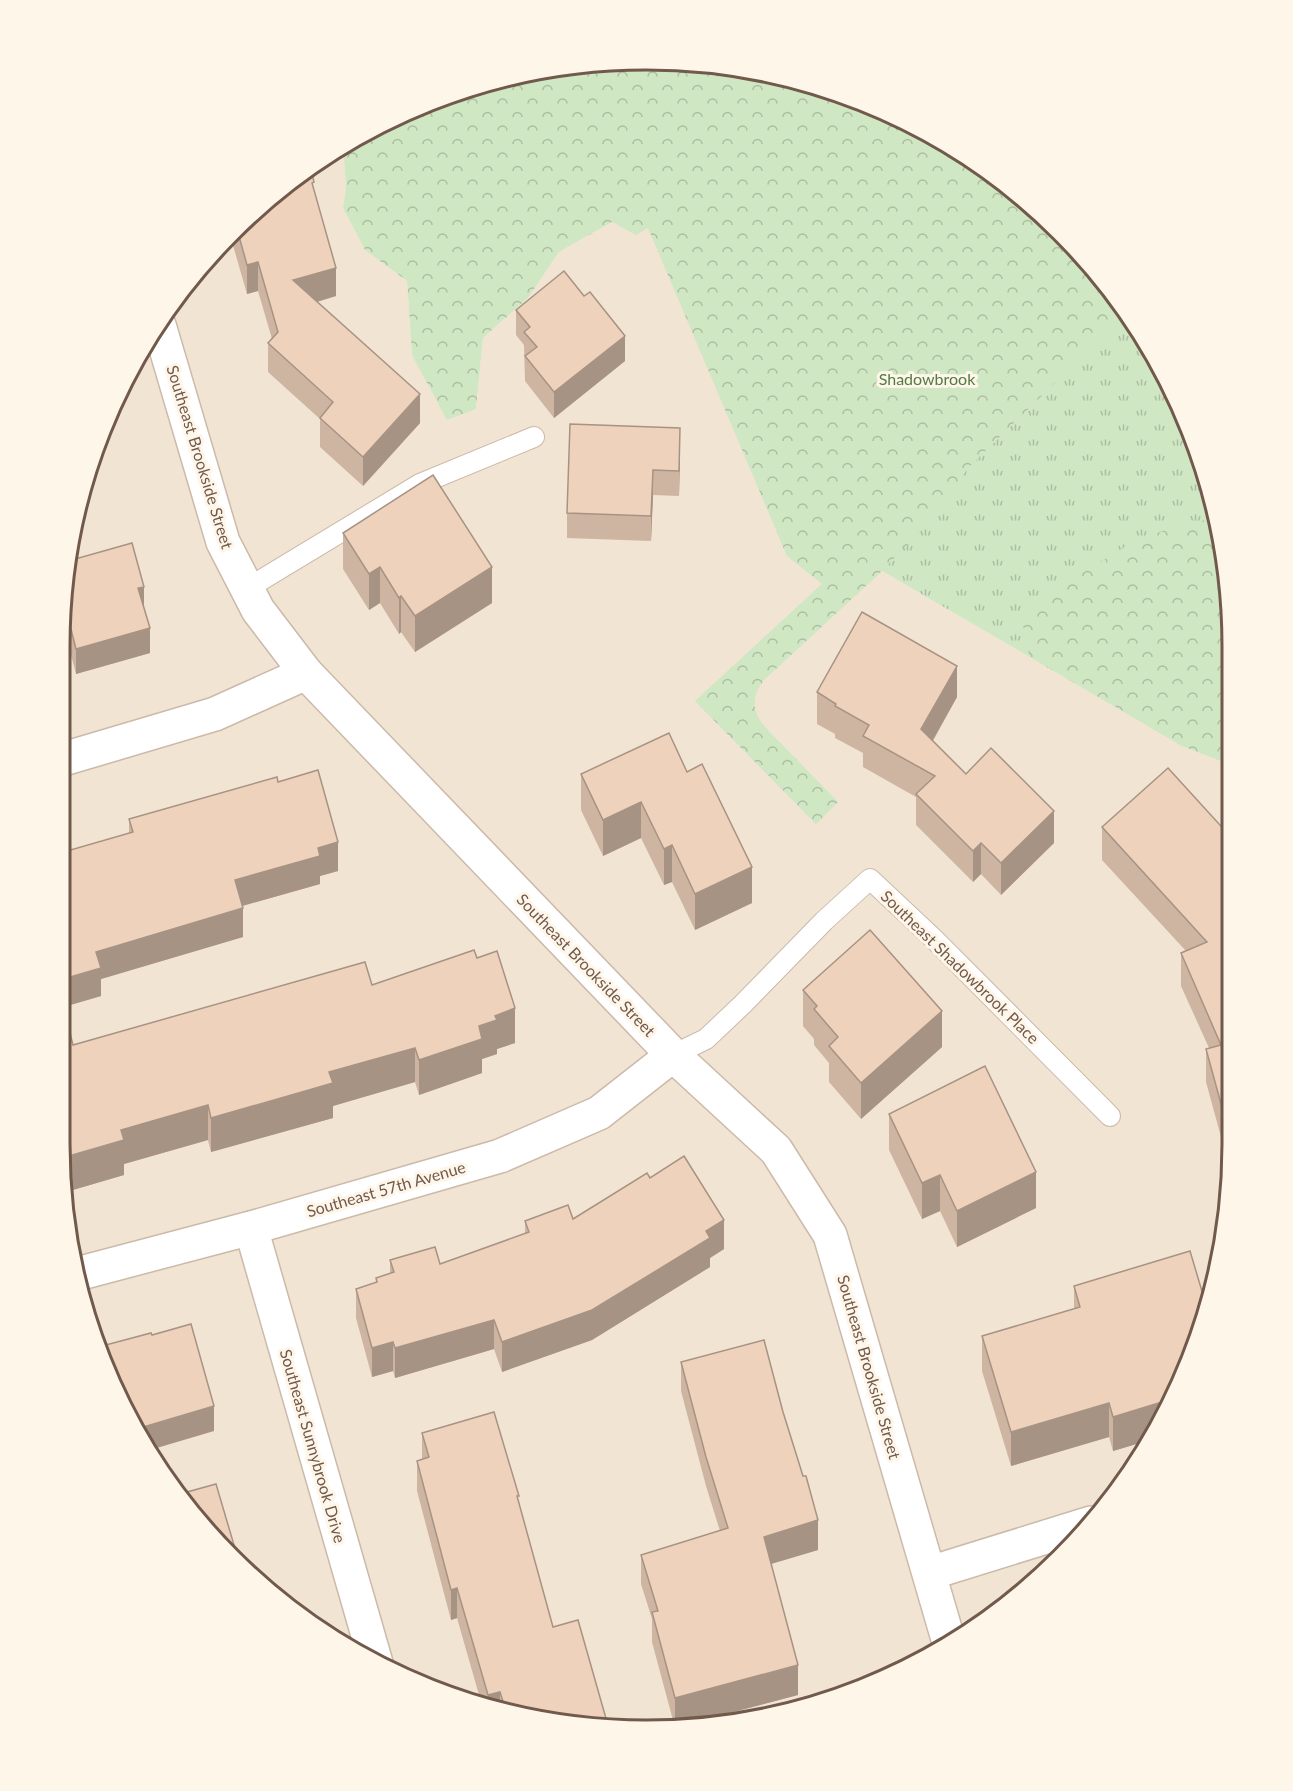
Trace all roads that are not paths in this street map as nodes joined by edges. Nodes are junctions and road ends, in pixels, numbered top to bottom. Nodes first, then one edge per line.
1 (162, 335) edge
2 (534, 437) dead end
3 (248, 588) junction
4 (306, 673) junction
5 (70, 757) edge
6 (674, 1055) junction
7 (1110, 1116) dead end
8 (251, 1228) junction
9 (85, 1272) edge
10 (1077, 1527) edge
11 (930, 1573) junction
12 (947, 1635) edge
13 (372, 1651) edge

1 - 3 street, Southeast Brookside Street
2 - 3 lane
3 - 4 street, Southeast Brookside Street
4 - 5 street
4 - 6 street, Southeast Brookside Street
6 - 7 lane, Southeast Shadowbrook Place
6 - 8 street, Southeast 57th Avenue
6 - 11 street, Southeast Brookside Street
8 - 9 street, Southeast 57th Avenue
8 - 13 street, Southeast Sunnybrook Drive
10 - 11 street
11 - 12 street, Southeast Brookside Street

